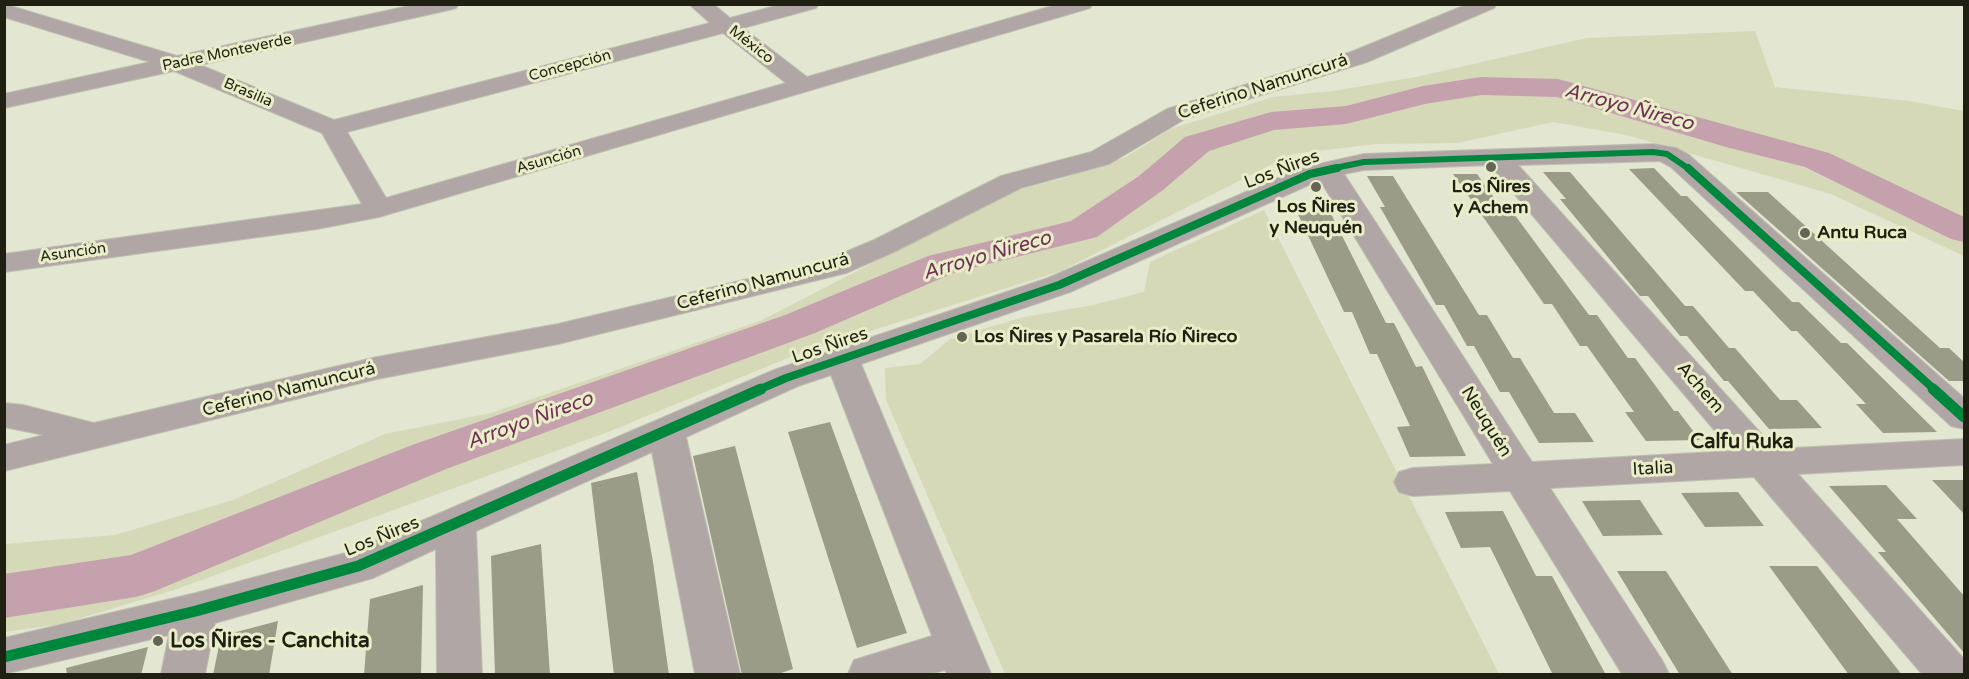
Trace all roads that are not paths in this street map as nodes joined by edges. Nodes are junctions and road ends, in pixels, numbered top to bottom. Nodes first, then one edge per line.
1 (449, 4) edge
2 (699, 4) edge
3 (809, 4) edge
4 (1083, 4) edge
5 (1487, 4) edge
6 (4, 10) edge
7 (726, 26) junction
8 (178, 64) junction
9 (804, 86) junction
10 (4, 101) edge
11 (332, 128) junction
12 (1497, 157) junction
13 (1327, 170) junction
14 (380, 209) junction
15 (4, 263) edge
16 (842, 359) junction
17 (4, 415) edge
18 (1965, 417) edge
19 (666, 431) junction
20 (95, 436) junction
21 (1965, 452) edge
22 (4, 458) edge
23 (1766, 463) junction
24 (1521, 477) junction
25 (1413, 482) dead end
26 (456, 525) junction
27 (196, 611) junction
28 (4, 657) edge
29 (963, 661) edge
30 (183, 675) edge
31 (460, 675) edge
32 (718, 675) edge
33 (870, 675) edge
34 (1646, 675) edge
35 (1949, 675) edge

1 - 8 street, Padre Monteverde
2 - 7 street, México
3 - 7 street, Concepción
4 - 9 street, Asunción
5 - 20 street, Ceferino Namuncurá
6 - 8 street, Brasilia
7 - 9 street, México
7 - 11 street, Concepción
8 - 10 street, Padre Monteverde
8 - 11 street, Brasilia
9 - 14 street, Asunción
11 - 14 street
12 - 13 street, Los Ñires
12 - 18 street, Los Ñires
12 - 23 street, Achem
13 - 16 street, Los Ñires
13 - 24 street, Neuquén
14 - 15 street, Asunción
16 - 19 street, Los Ñires
16 - 29 street
17 - 20 street
19 - 26 street, Los Ñires
19 - 32 street
20 - 22 street, Ceferino Namuncurá
21 - 23 street, Italia
23 - 24 street, Italia
23 - 35 street, Achem
24 - 25 street, Italia
24 - 34 street, Neuquén
26 - 27 street, Los Ñires
26 - 31 street
27 - 28 street, Los Ñires
27 - 30 street
29 - 33 street

